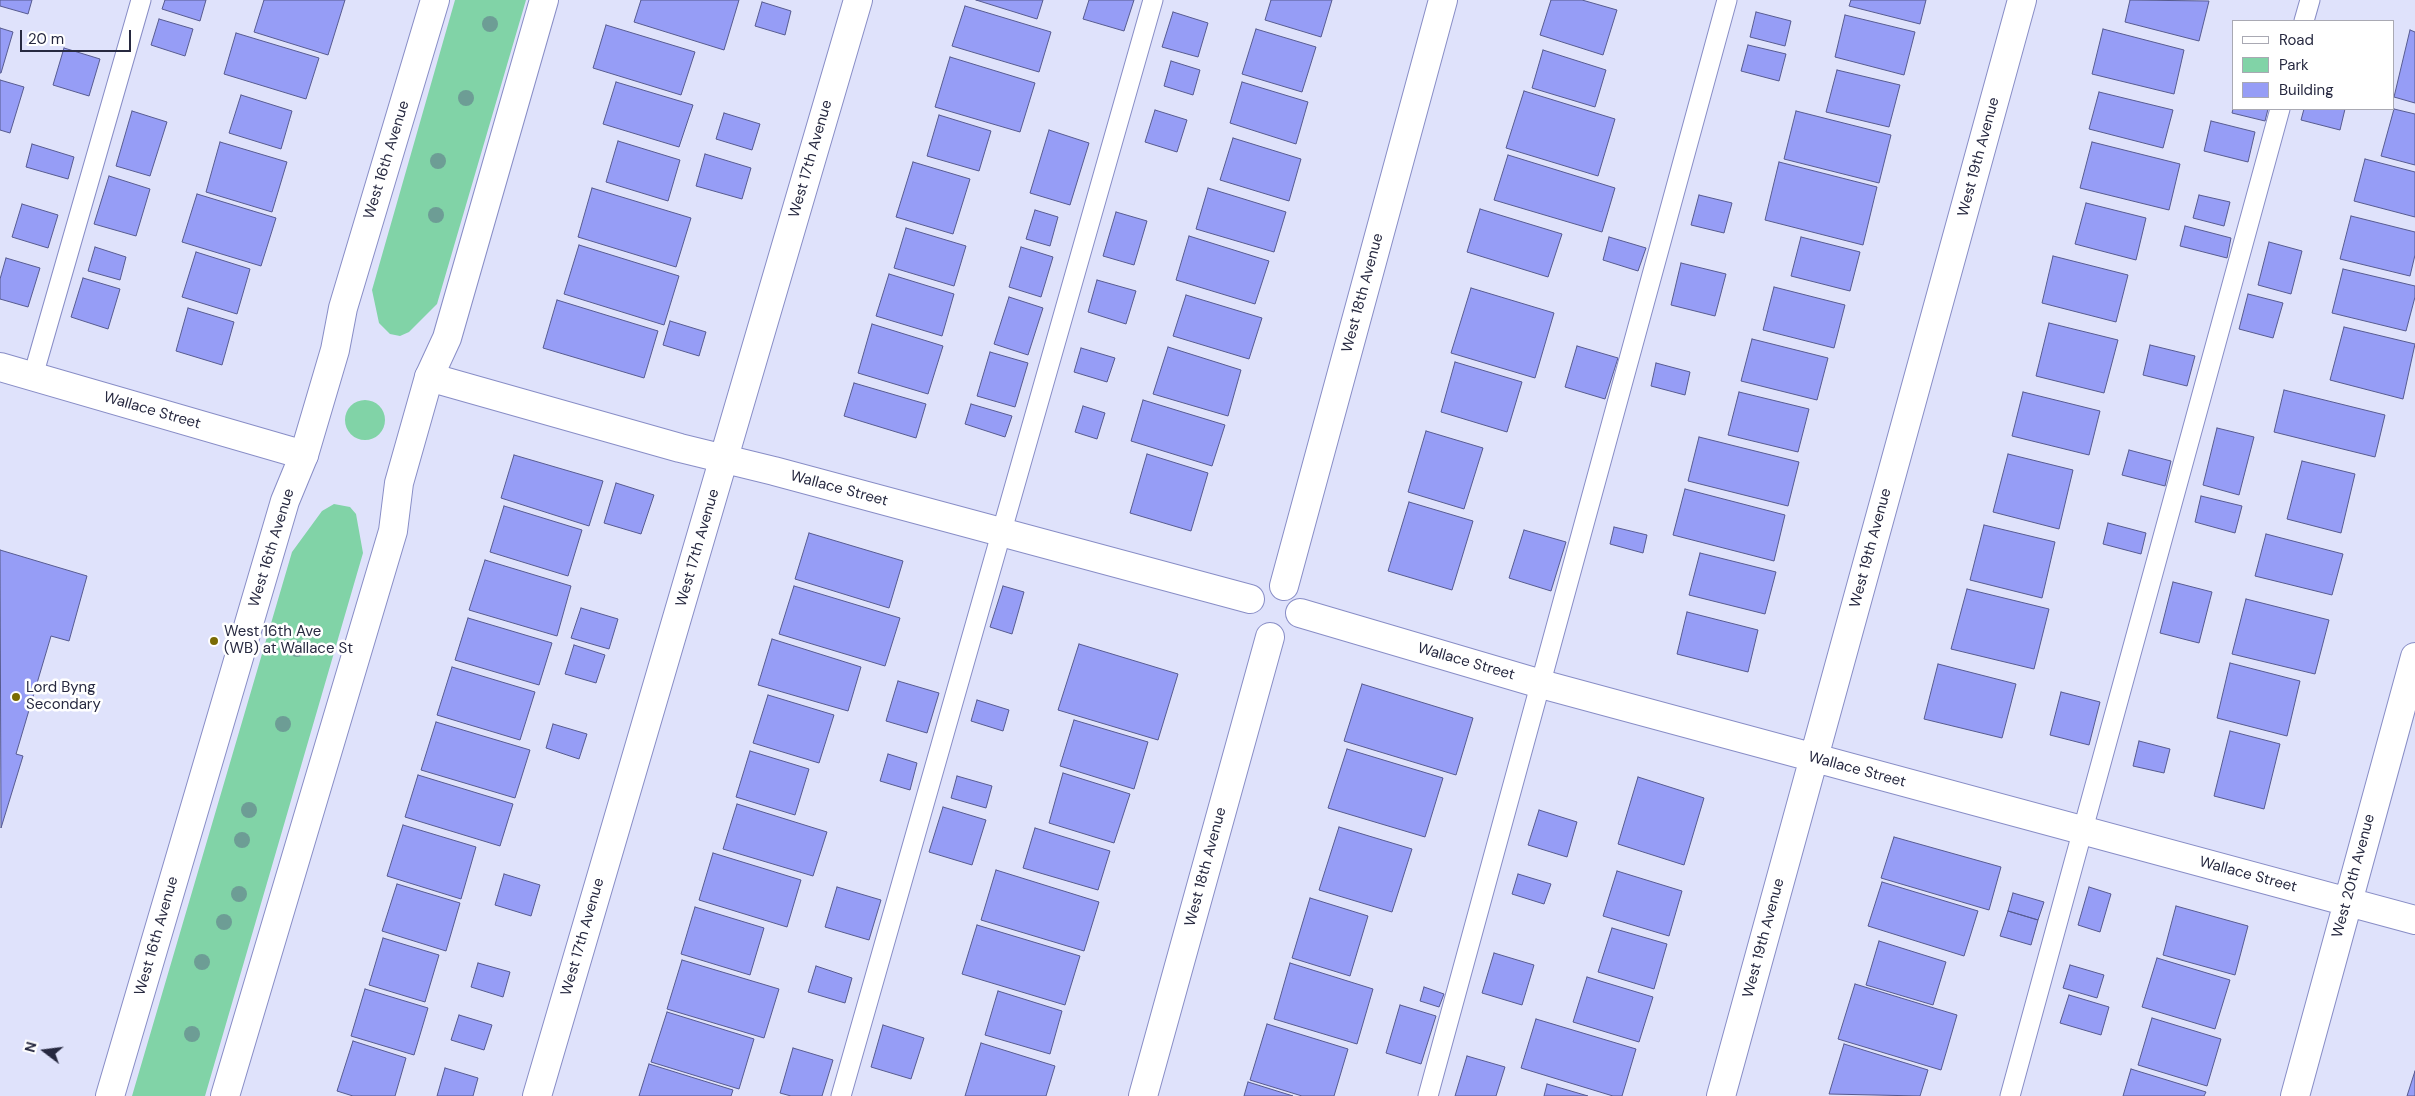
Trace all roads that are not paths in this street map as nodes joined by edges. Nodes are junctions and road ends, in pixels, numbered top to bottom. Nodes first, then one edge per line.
1 (141, 0) edge
2 (435, 0) edge
3 (544, 0) edge
4 (858, 0) edge
5 (1153, 0) edge
6 (1443, 0) edge
7 (1727, 0) edge
8 (2022, 0) edge
9 (2310, 0) edge
10 (2304, 20) edge
11 (2280, 110) edge
12 (0, 367) edge
13 (33, 376) junction
14 (429, 377) junction
15 (304, 455) junction
16 (724, 459) junction
17 (1003, 533) junction
18 (1284, 586) junction
19 (1250, 600) junction
20 (1300, 613) junction
21 (1270, 637) junction
22 (2415, 657) edge
23 (1541, 684) junction
24 (1814, 758) junction
25 (2083, 831) junction
26 (2348, 902) junction
27 (2415, 920) edge
28 (110, 1096) edge
29 (225, 1096) edge
30 (537, 1096) edge
31 (841, 1096) edge
32 (1143, 1096) edge
33 (1428, 1096) edge
34 (1721, 1096) edge
35 (2010, 1096) edge
36 (2295, 1096) edge

1 - 13 lane
2 - 15 street, West 16th Avenue
3 - 14 street
4 - 16 street, West 17th Avenue
5 - 17 lane
6 - 18 street, West 18th Avenue
7 - 23 lane
8 - 24 street, West 19th Avenue
9 - 10 lane
11 - 25 lane
12 - 13 street, Wallace Street
13 - 15 street, Wallace Street
14 - 16 street, Wallace Street
14 - 29 street
15 - 28 street, West 16th Avenue
16 - 17 street, Wallace Street
16 - 30 street, West 17th Avenue
17 - 19 street, Wallace Street
17 - 31 lane
18 - 19 street
18 - 20 street
19 - 21 street
20 - 21 street
20 - 23 street, Wallace Street
21 - 32 street, West 18th Avenue
22 - 26 street, West 20th Avenue
23 - 24 street, Wallace Street
23 - 33 lane
24 - 25 street, Wallace Street
24 - 34 street, West 19th Avenue
25 - 26 street, Wallace Street
25 - 35 lane
26 - 27 street, Wallace Street
26 - 36 street, West 20th Avenue

